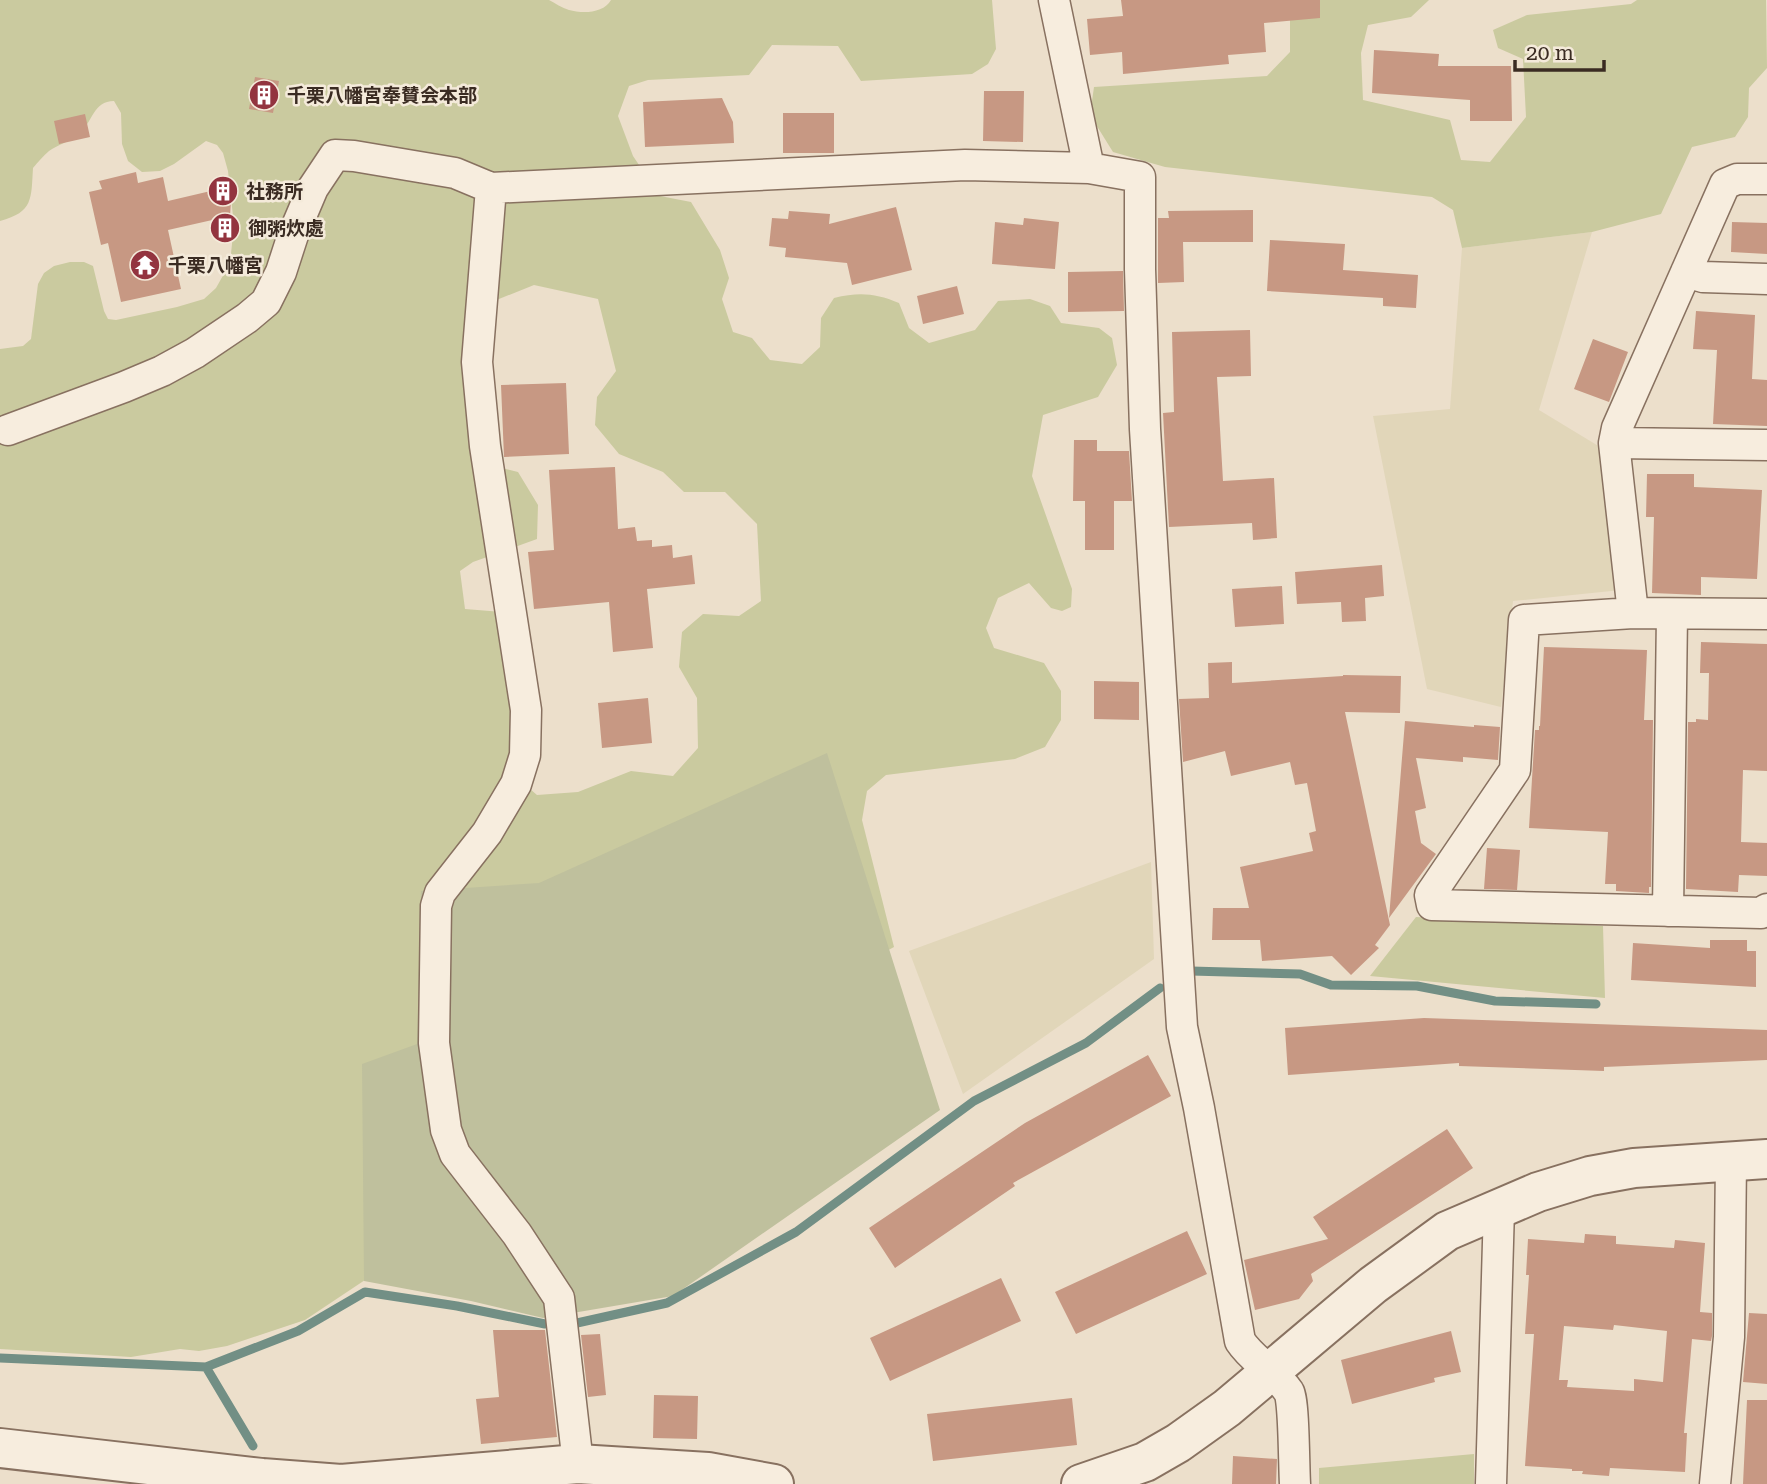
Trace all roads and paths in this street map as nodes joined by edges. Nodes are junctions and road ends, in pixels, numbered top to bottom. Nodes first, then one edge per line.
1 (1054, 0) edge
2 (1089, 168) junction
3 (1767, 179) edge
4 (491, 188) junction
5 (1686, 272) junction
6 (1767, 279) edge
7 (8, 430) dead end
8 (1614, 443) junction
9 (1767, 445) edge
10 (1633, 613) junction
11 (1672, 614) junction
12 (1767, 614) edge
13 (1767, 909) edge
14 (1668, 911) junction
15 (1749, 1160) edge
16 (1499, 1208) junction
17 (1271, 1372) junction
18 (0, 1448) edge
19 (578, 1464) junction
20 (1151, 1473) edge
21 (774, 1484) edge
22 (1081, 1484) edge
23 (1295, 1484) edge
24 (1491, 1484) edge
25 (1715, 1484) edge

1 - 2 street
2 - 4 street
2 - 17 street
3 - 5 street
4 - 7 street
4 - 19 street
5 - 6 street
5 - 8 street
8 - 9 street
8 - 10 street
10 - 11 street
10 - 14 street
11 - 12 street
11 - 14 street
13 - 14 street
15 - 16 street
15 - 25 street
16 - 17 street
16 - 24 street
17 - 20 street
17 - 23 street
18 - 19 street
19 - 21 street
20 - 22 street

